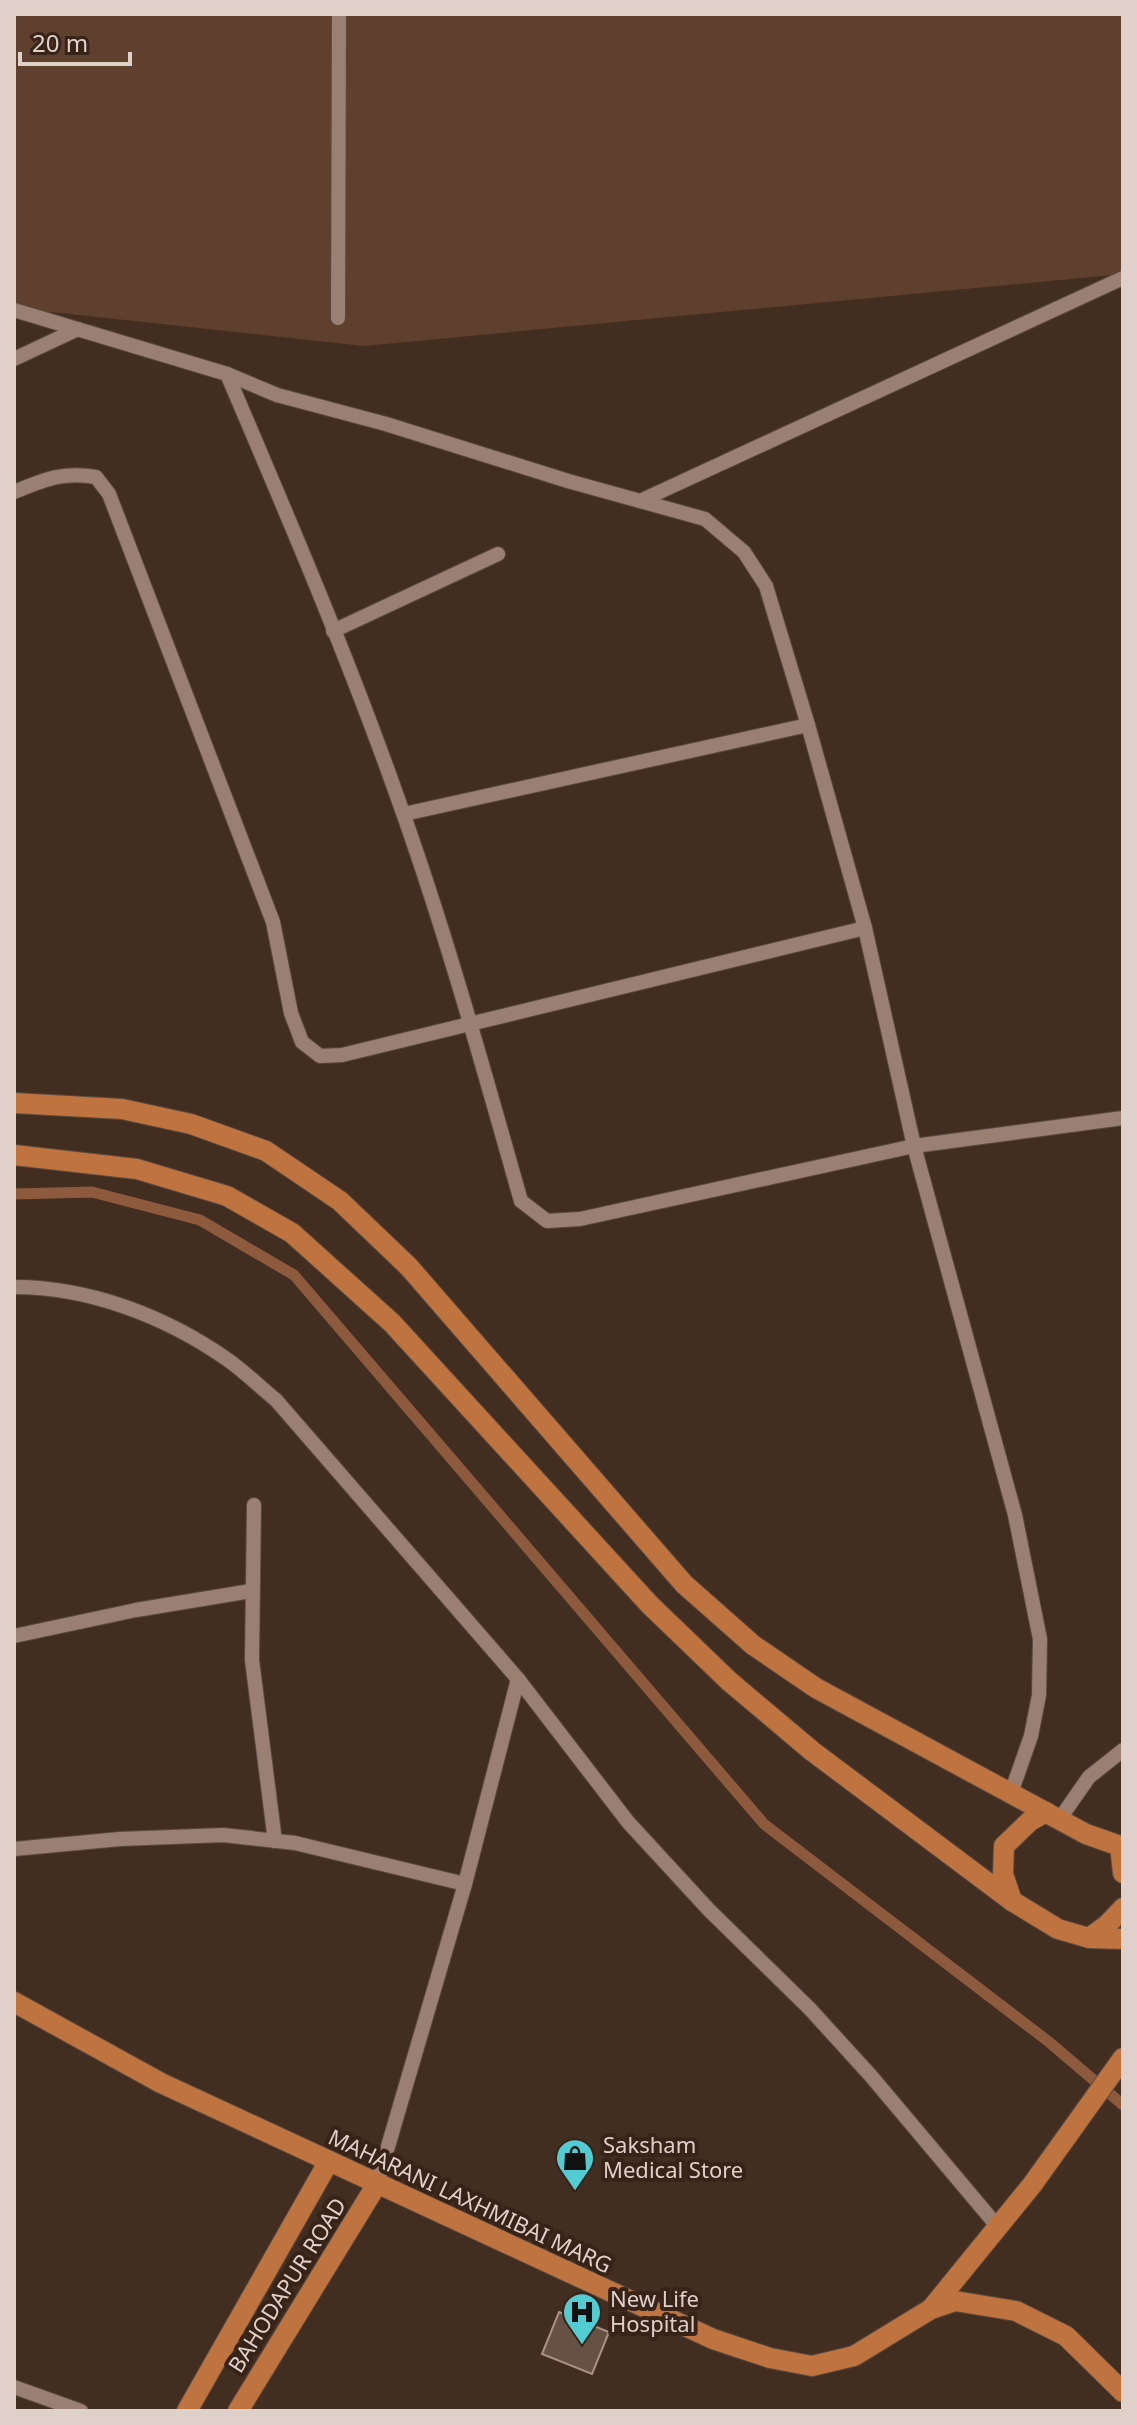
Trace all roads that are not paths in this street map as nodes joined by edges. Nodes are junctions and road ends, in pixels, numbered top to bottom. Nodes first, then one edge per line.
1 (339, 14) edge
2 (1123, 278) edge
3 (14, 310) edge
4 (338, 318) dead end
5 (78, 329) junction
6 (14, 359) edge
7 (227, 374) junction
8 (14, 492) edge
9 (640, 501) junction
10 (498, 554) dead end
11 (333, 631) junction
12 (808, 725) junction
13 (404, 814) junction
14 (865, 928) junction
15 (469, 1025) junction
16 (14, 1103) edge
17 (1123, 1118) edge
18 (914, 1146) junction
19 (14, 1155) edge
20 (14, 1287) edge
21 (254, 1505) dead end
22 (251, 1591) junction
23 (14, 1636) edge
24 (518, 1679) junction
25 (1123, 1750) edge
26 (1011, 1793) junction
27 (1052, 1816) junction
28 (275, 1841) junction
29 (1121, 1846) edge
30 (14, 1849) edge
31 (1123, 1873) edge
32 (465, 1884) junction
33 (1012, 1901) junction
34 (1123, 1908) edge
35 (1089, 1938) junction
36 (1123, 1939) edge
37 (14, 2002) edge
38 (1118, 2065) edge
39 (329, 2161) junction
40 (377, 2184) junction
41 (998, 2227) junction
42 (931, 2309) junction
43 (14, 2387) edge
44 (1123, 2392) edge
45 (81, 2411) edge
46 (187, 2411) edge
47 (238, 2411) edge

1 - 4 street
2 - 9 street
3 - 5 street
5 - 6 street
5 - 7 street
7 - 9 street
7 - 11 street
8 - 15 street
9 - 12 street
10 - 11 street
11 - 13 street
12 - 13 street
12 - 14 street
13 - 15 street
14 - 15 street
14 - 18 street
15 - 18 street
16 - 26 main road
17 - 18 street
18 - 26 street
19 - 33 main road
20 - 24 street
21 - 22 street
22 - 23 street
22 - 28 street
24 - 32 street
24 - 41 street
25 - 27 street
26 - 27 main road
27 - 29 main road
27 - 33 main road
28 - 30 street
28 - 32 street
29 - 31 main road
32 - 40 street
33 - 35 main road
34 - 35 main road
35 - 36 main road
37 - 39 main road, MAHARANI LAXHMIBAI MARG
38 - 41 main road
39 - 40 main road, MAHARANI LAXHMIBAI MARG
39 - 46 main road
40 - 42 main road, MAHARANI LAXHMIBAI MARG
40 - 47 main road, BAHODAPUR ROAD
41 - 42 main road
42 - 44 main road, MAHARANI LAXHMIBAI MARG
43 - 45 street

